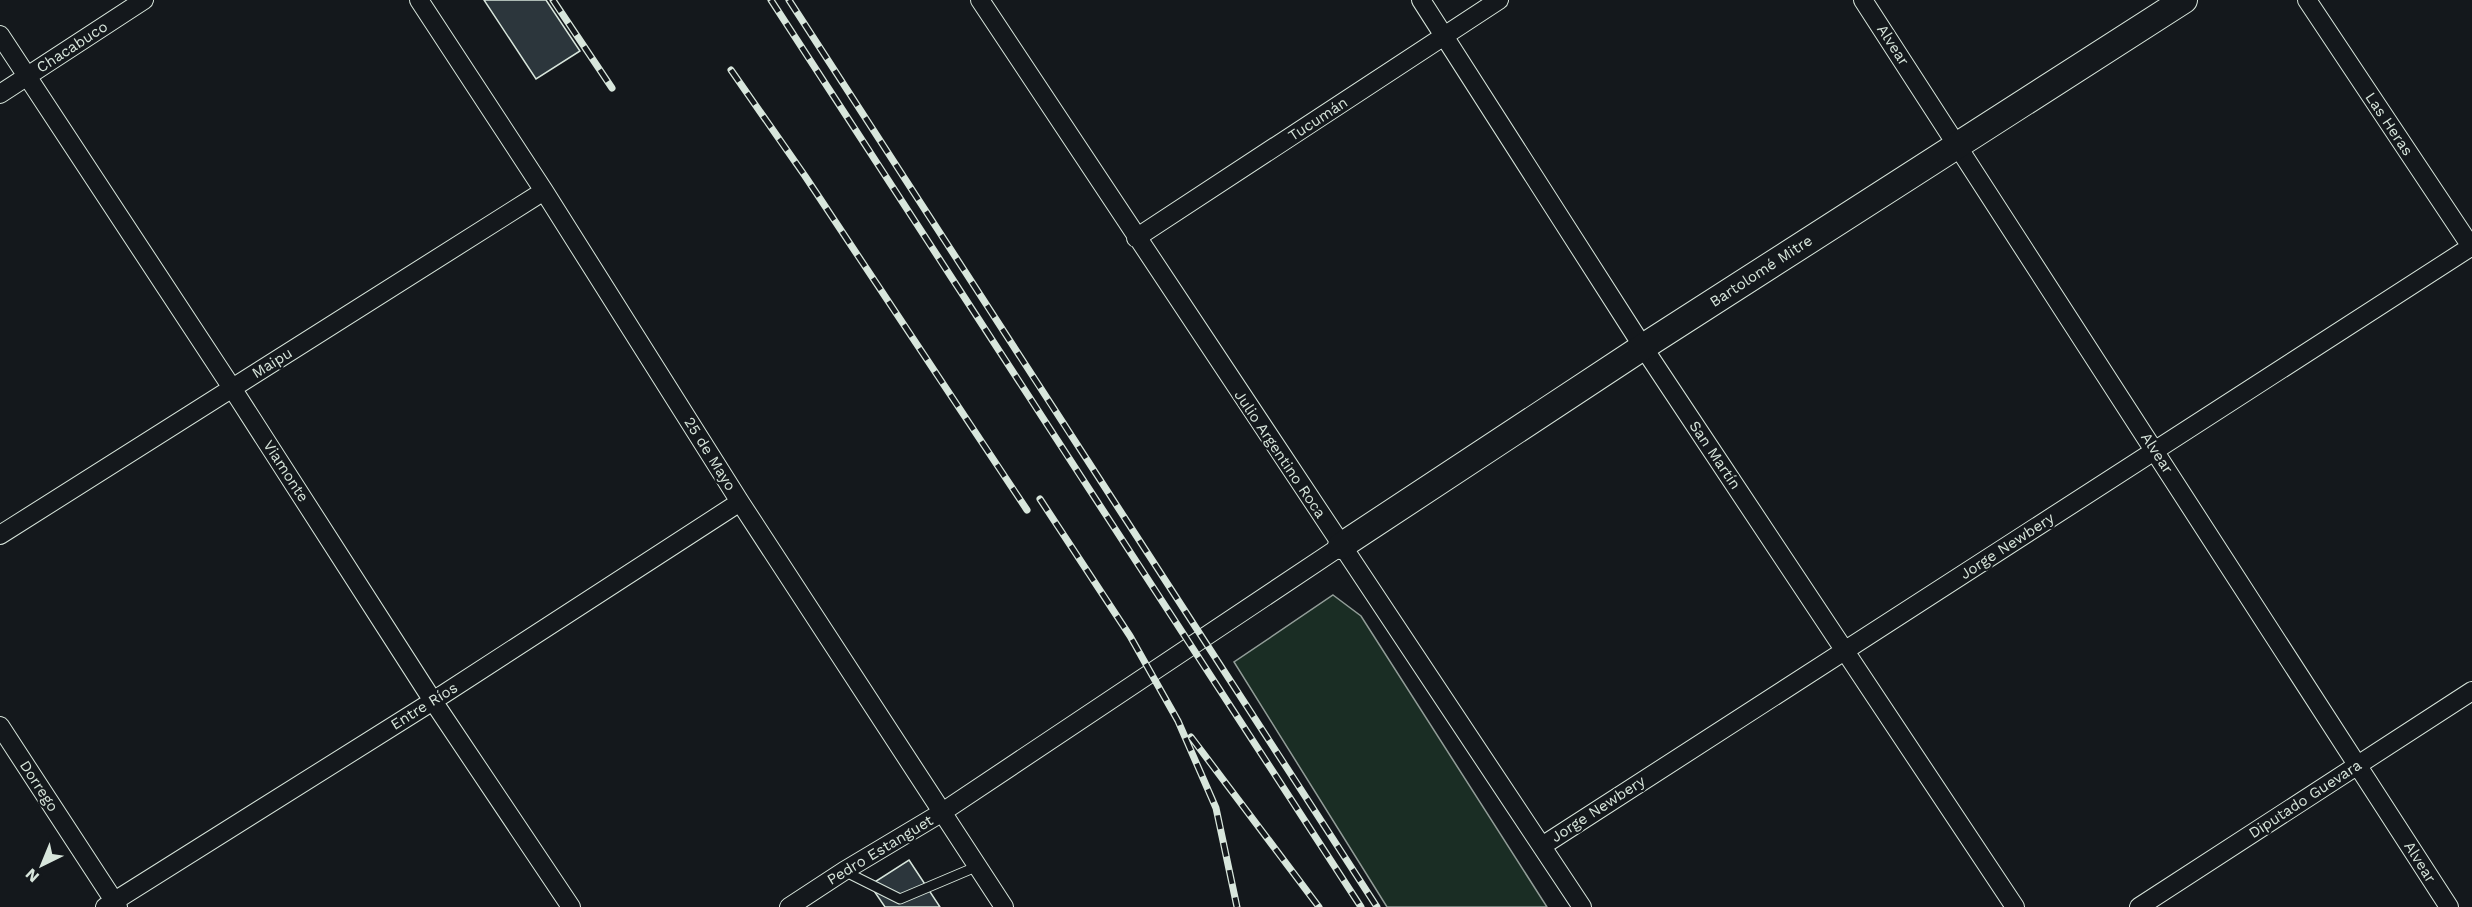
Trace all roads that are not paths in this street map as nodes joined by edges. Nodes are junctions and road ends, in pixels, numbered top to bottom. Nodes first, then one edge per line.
1 (144, 0) edge
2 (419, 0) edge
3 (980, 0) edge
4 (1421, 0) edge
5 (1499, 0) edge
6 (1863, 0) edge
7 (2184, 0) edge
8 (2307, 0) edge
9 (0, 35) edge
10 (1444, 36) junction
11 (26, 76) junction
12 (0, 94) edge
13 (1958, 144) junction
14 (544, 191) junction
15 (1136, 238) junction
16 (2472, 247) edge
17 (1643, 347) junction
18 (232, 388) junction
19 (2156, 450) junction
20 (740, 502) junction
21 (0, 535) edge
22 (1341, 546) junction
23 (1846, 650) junction
24 (2472, 691) edge
25 (433, 701) junction
26 (0, 726) edge
27 (2359, 764) junction
28 (941, 813) junction
29 (1542, 846) junction
30 (978, 866) junction
31 (844, 871) junction
32 (112, 905) edge
33 (571, 907) edge
34 (789, 907) edge
35 (1004, 907) edge
36 (1582, 907) edge
37 (2015, 907) edge
38 (2139, 907) edge
39 (2449, 907) edge

1 - 11 street, Chacabuco
2 - 14 street, 25 de Mayo
3 - 15 street, Julio Argentino Roca
4 - 10 street, San Martín
5 - 10 street, Tucumán
6 - 13 street, Alvear
7 - 13 main road, Bartolomé Mitre
8 - 16 street, Las Heras
9 - 11 street, Viamonte
10 - 15 street, Tucumán
10 - 17 street, San Martín
11 - 12 street, Chacabuco
11 - 18 street, Viamonte
13 - 17 main road, Bartolomé Mitre
13 - 19 street, Alvear
14 - 18 street, Maipu
14 - 20 street, 25 de Mayo
15 - 22 street, Julio Argentino Roca
16 - 19 street, Jorge Newbery
17 - 22 main road, Bartolomé Mitre
17 - 23 street, San Martín
18 - 21 street, Maipu
18 - 25 street, Viamonte
19 - 23 street, Jorge Newbery
19 - 27 street, Alvear
20 - 25 street, Entre Ríos
20 - 28 street, 25 de Mayo
22 - 28 street, Pedro Estanguet
22 - 29 street, Julio Argentino Roca
23 - 29 street, Jorge Newbery
23 - 37 street, San Martín
24 - 27 street, Diputado Guevara
25 - 32 street, Entre Ríos
25 - 33 street, Viamonte
26 - 32 street, Dorrego
27 - 38 street, Diputado Guevara
27 - 39 street, Alvear
28 - 30 street, 25 de Mayo
28 - 31 street, Pedro Estanguet
29 - 36 street, Julio Argentino Roca
30 - 31 lane
30 - 35 street, 25 de Mayo
31 - 34 street, Pedro Estanguet

